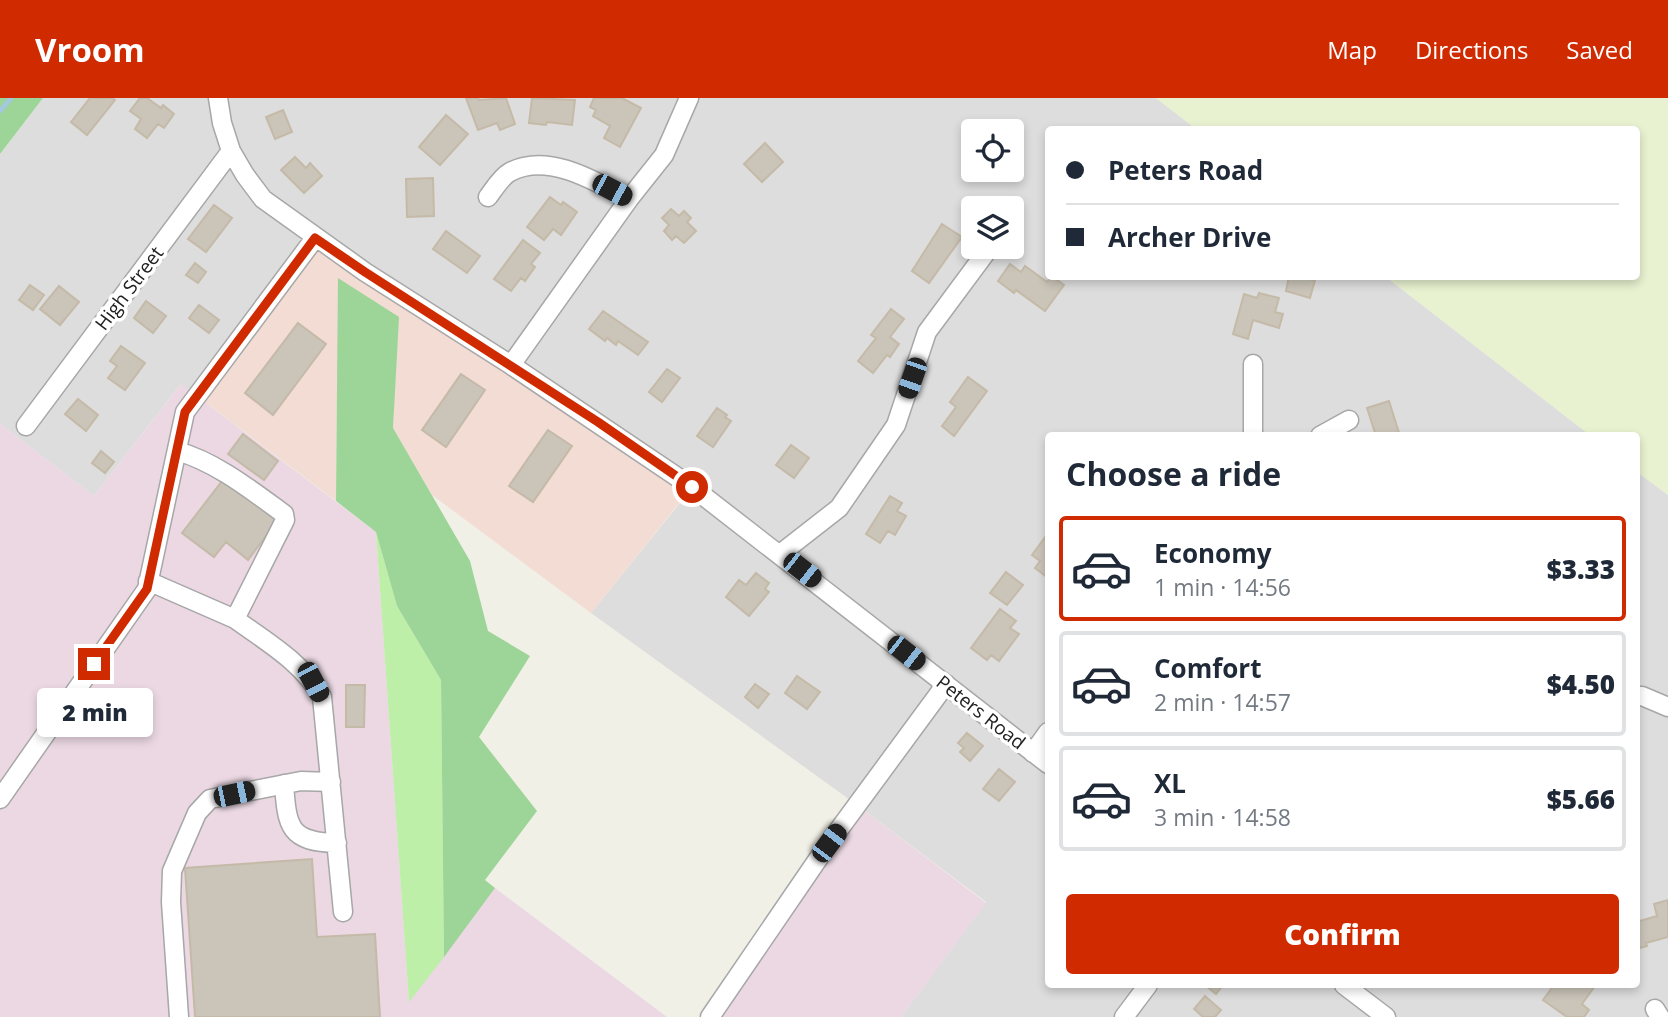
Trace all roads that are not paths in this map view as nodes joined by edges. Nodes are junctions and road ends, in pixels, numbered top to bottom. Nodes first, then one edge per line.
1 (218, 98) edge
2 (690, 98) edge
3 (231, 151) junction
4 (488, 197) dead end
5 (629, 199) junction
6 (315, 238) junction
7 (981, 259) edge
8 (1253, 364) dead end
9 (511, 365) junction
10 (1349, 420) dead end
11 (26, 426) dead end
12 (1253, 432) edge
13 (1327, 432) edge
14 (177, 451) junction
15 (780, 554) junction
16 (148, 581) junction
17 (235, 619) junction
18 (946, 684) junction
19 (1640, 696) edge
20 (1668, 707) edge
21 (1045, 736) edge
22 (1033, 753) junction
23 (1045, 762) edge
24 (331, 782) junction
25 (284, 784) junction
26 (0, 799) edge
27 (337, 843) junction
28 (343, 912) dead end
29 (1146, 988) edge
30 (1348, 988) edge
31 (178, 1017) edge
32 (710, 1017) edge
33 (1125, 1017) edge
34 (1386, 1017) edge

1 - 3 street, Peters Road
2 - 5 street
3 - 6 street, Peters Road
3 - 11 street, High Street
4 - 5 street
5 - 9 street
6 - 9 street, Peters Road
6 - 14 street
7 - 15 street
8 - 12 street
9 - 15 street, Peters Road
10 - 13 street
14 - 16 street
14 - 17 street
15 - 18 street, Peters Road
16 - 17 street
16 - 26 street
17 - 24 street
18 - 22 street, Peters Road
18 - 32 street
19 - 20 street
21 - 22 street
22 - 23 street, Peters Road
24 - 25 street
24 - 27 street
25 - 27 street
25 - 31 street
27 - 28 street
29 - 33 street
30 - 34 street

